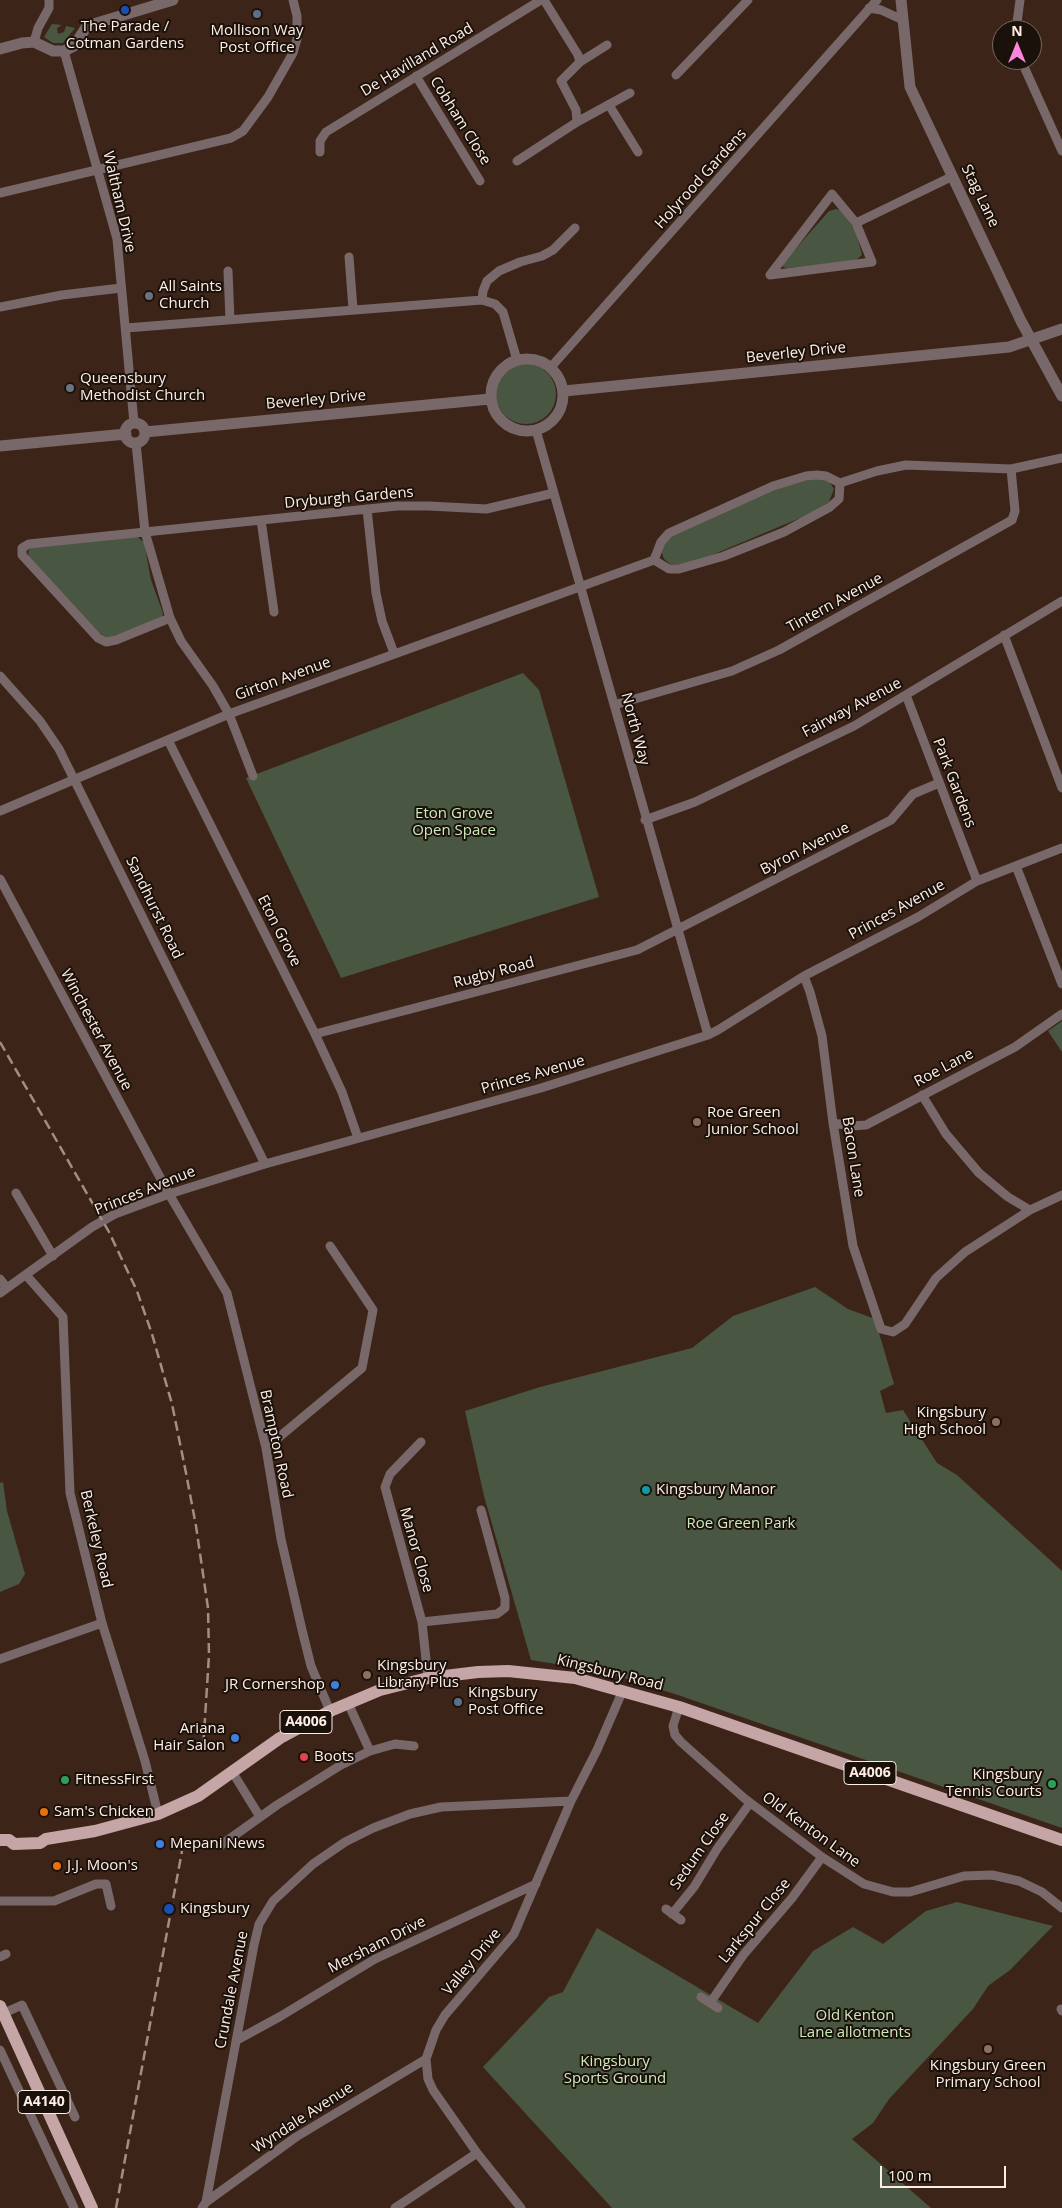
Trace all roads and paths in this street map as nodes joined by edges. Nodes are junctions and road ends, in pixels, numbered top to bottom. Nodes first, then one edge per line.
1 (49, 0) edge
2 (174, 0) edge
3 (293, 0) edge
4 (542, 0) edge
5 (748, 0) edge
6 (877, 0) edge
7 (902, 0) edge
8 (1020, 0) edge
9 (869, 8) junction
10 (903, 20) junction
11 (1017, 20) edge
12 (34, 42) junction
13 (607, 45) dead end
14 (0, 49) edge
15 (64, 51) junction
16 (580, 62) junction
17 (1025, 70) edge
18 (676, 75) dead end
19 (416, 76) junction
20 (630, 93) dead end
21 (609, 105) junction
22 (577, 122) junction
23 (1062, 151) edge
24 (320, 152) dead end
25 (638, 152) dead end
26 (517, 161) dead end
27 (98, 170) junction
28 (953, 176) junction
29 (480, 181) dead end
30 (0, 193) edge
31 (856, 223) junction
32 (575, 228) dead end
33 (349, 257) dead end
34 (228, 271) dead end
35 (121, 288) junction
36 (482, 300) junction
37 (0, 307) edge
38 (353, 309) junction
39 (230, 320) junction
40 (126, 328) junction
41 (1062, 329) edge
42 (1031, 341) junction
43 (517, 360) junction
44 (551, 367) junction
45 (564, 391) junction
46 (1062, 396) edge
47 (490, 399) junction
48 (134, 423) junction
49 (536, 430) junction
50 (145, 432) junction
51 (126, 434) junction
52 (136, 443) junction
53 (0, 446) edge
54 (1062, 458) edge
55 (1011, 470) junction
56 (840, 483) junction
57 (554, 493) junction
58 (367, 509) junction
59 (260, 520) junction
60 (145, 532) junction
61 (654, 560) junction
62 (581, 587) junction
63 (1062, 601) edge
64 (274, 612) dead end
65 (170, 618) junction
66 (1004, 635) junction
67 (394, 653) junction
68 (0, 676) edge
69 (906, 695) junction
70 (614, 704) junction
71 (229, 714) junction
72 (168, 740) junction
73 (254, 776) dead end
74 (74, 779) junction
75 (939, 783) junction
76 (1062, 788) edge
77 (0, 811) edge
78 (645, 820) junction
79 (1062, 848) edge
80 (1016, 866) junction
81 (0, 878) edge
82 (977, 881) junction
83 (677, 930) junction
84 (804, 976) junction
85 (1062, 984) edge
86 (1062, 1014) edge
87 (315, 1034) junction
88 (708, 1035) junction
89 (922, 1095) junction
90 (833, 1123) junction
91 (358, 1138) junction
92 (265, 1164) junction
93 (16, 1193) dead end
94 (169, 1194) junction
95 (1062, 1195) edge
96 (1030, 1210) junction
97 (330, 1246) dead end
98 (53, 1256) junction
99 (26, 1275) junction
100 (0, 1279) edge
101 (3, 1291) edge
102 (421, 1442) dead end
103 (266, 1448) junction
104 (481, 1510) dead end
105 (422, 1622) junction
106 (102, 1624) junction
107 (0, 1659) edge
108 (428, 1678) junction
109 (623, 1690) junction
110 (348, 1703) junction
111 (679, 1707) junction
112 (330, 1711) junction
113 (414, 1746) dead end
114 (370, 1751) junction
115 (233, 1773) junction
116 (572, 1801) junction
117 (750, 1803) junction
118 (158, 1814) junction
119 (260, 1817) junction
120 (4, 1840) edge
121 (1062, 1840) edge
122 (221, 1846) dead end
123 (822, 1857) junction
124 (536, 1884) junction
125 (0, 1901) edge
126 (111, 1906) dead end
127 (1062, 1908) edge
128 (681, 1920) dead end
129 (701, 1997) dead end
130 (710, 2003) junction
131 (718, 2008) dead end
132 (1, 2012) edge
133 (236, 2040) junction
134 (0, 2050) edge
135 (426, 2059) junction
136 (75, 2117) dead end
137 (477, 2152) junction
138 (90, 2204) edge
139 (204, 2205) edge
140 (72, 2207) edge
141 (395, 2208) edge
142 (522, 2208) edge

1 - 12 street
2 - 15 street
3 - 27 street
4 - 16 street
4 - 19 street, De Havilland Road
5 - 18 street
6 - 9 street, Holyrood Gardens
7 - 10 street, Stag Lane
8 - 11 street
9 - 10 street
9 - 44 street, Holyrood Gardens
10 - 28 street, Stag Lane
12 - 14 street
12 - 15 street
13 - 16 street
15 - 27 street, Waltham Drive
16 - 22 street
17 - 23 street
19 - 24 street, De Havilland Road
19 - 29 street, Cobham Close
20 - 21 street
21 - 22 street
21 - 25 street
22 - 26 street
27 - 30 street
27 - 35 street, Waltham Drive
28 - 31 street
28 - 42 street, Stag Lane
31 - 31 street
32 - 36 street
33 - 38 street
34 - 39 street
35 - 37 street
35 - 40 street, Waltham Drive
36 - 38 street
36 - 43 street
38 - 39 street
39 - 40 street
40 - 48 street, Waltham Drive
41 - 42 street, Beverley Drive
42 - 45 street, Beverley Drive
42 - 46 street, Stag Lane
43 - 44 street
43 - 47 street
44 - 45 street
45 - 49 street
47 - 49 street
47 - 50 street, Beverley Drive
48 - 50 street
48 - 51 street
49 - 57 street, North Way
50 - 52 street
51 - 52 street
51 - 53 street
52 - 60 street
54 - 55 street
55 - 56 street
55 - 70 street, Tintern Avenue
56 - 61 street
56 - 61 street
57 - 58 street, Dryburgh Gardens
57 - 62 street, North Way
58 - 59 street, Dryburgh Gardens
58 - 67 street
59 - 60 street, Dryburgh Gardens
59 - 64 street
60 - 65 street
60 - 65 street, Dryburgh Gardens
61 - 62 street, Girton Avenue
62 - 67 street, Girton Avenue
62 - 70 street, North Way
63 - 66 street, Fairway Avenue
65 - 71 street
66 - 69 street, Fairway Avenue
66 - 76 street
67 - 71 street, Girton Avenue
68 - 74 street, Sandhurst Road
69 - 75 street, Park Gardens
69 - 78 street, Fairway Avenue
70 - 78 street, North Way
71 - 72 street, Girton Avenue
71 - 73 street
72 - 74 street, Girton Avenue
72 - 87 street, Eton Grove
74 - 77 street, Girton Avenue
74 - 92 street, Sandhurst Road
75 - 82 street, Park Gardens
75 - 83 street, Byron Avenue
78 - 83 street, North Way
79 - 80 street, Princes Avenue
80 - 82 street, Princes Avenue
80 - 85 street
81 - 94 street, Winchester Avenue
82 - 84 street, Princes Avenue
83 - 87 street, Rugby Road
83 - 88 street, North Way
84 - 88 street, Princes Avenue
84 - 90 street, Bacon Lane
86 - 89 street, Roe Lane
87 - 91 street, Eton Grove
88 - 91 street, Princes Avenue
89 - 90 street, Roe Lane
89 - 96 street
90 - 96 street, Bacon Lane
91 - 92 street, Princes Avenue
92 - 94 street, Princes Avenue
93 - 98 street
94 - 98 street, Princes Avenue
94 - 103 street, Brampton Road
95 - 96 street
97 - 103 street
98 - 99 street, Princes Avenue
99 - 101 street, Princes Avenue
99 - 106 street, Berkeley Road
100 - 101 street
102 - 105 street, Manor Close
103 - 112 street, Brampton Road
104 - 105 street
105 - 108 street, Manor Close
106 - 107 street
106 - 118 street, Berkeley Road
108 - 109 main road, Kingsbury Road / A4006
108 - 110 main road, Kingsbury Road / A4006
109 - 111 main road, Kingsbury Road / A4006
109 - 116 street, Valley Drive
110 - 112 main road, Kingsbury Road / A4006
110 - 114 street
111 - 117 street, Old Kenton Lane
111 - 121 main road, Kingsbury Road / A4006
112 - 115 main road, Kingsbury Road / A4006
113 - 114 street
114 - 119 street
115 - 118 main road, Kingsbury Road / A4006
115 - 119 street
116 - 124 street, Valley Drive
116 - 133 street, Crundale Avenue
117 - 123 street, Old Kenton Lane
117 - 128 street, Sedum Close
118 - 120 main road, Kingsbury Road / A4006
119 - 122 street
123 - 127 street, Old Kenton Lane
123 - 130 street, Larkspur Close
124 - 133 street, Mersham Drive
124 - 135 street, Valley Drive
125 - 126 street
129 - 130 street
130 - 131 street
132 - 136 street
132 - 138 main road, A4140
133 - 139 street, Crundale Avenue
134 - 140 street
135 - 137 street, Valley Drive
135 - 139 street, Wyndale Avenue
137 - 141 street
137 - 142 street, Valley Drive
138 - 140 street

